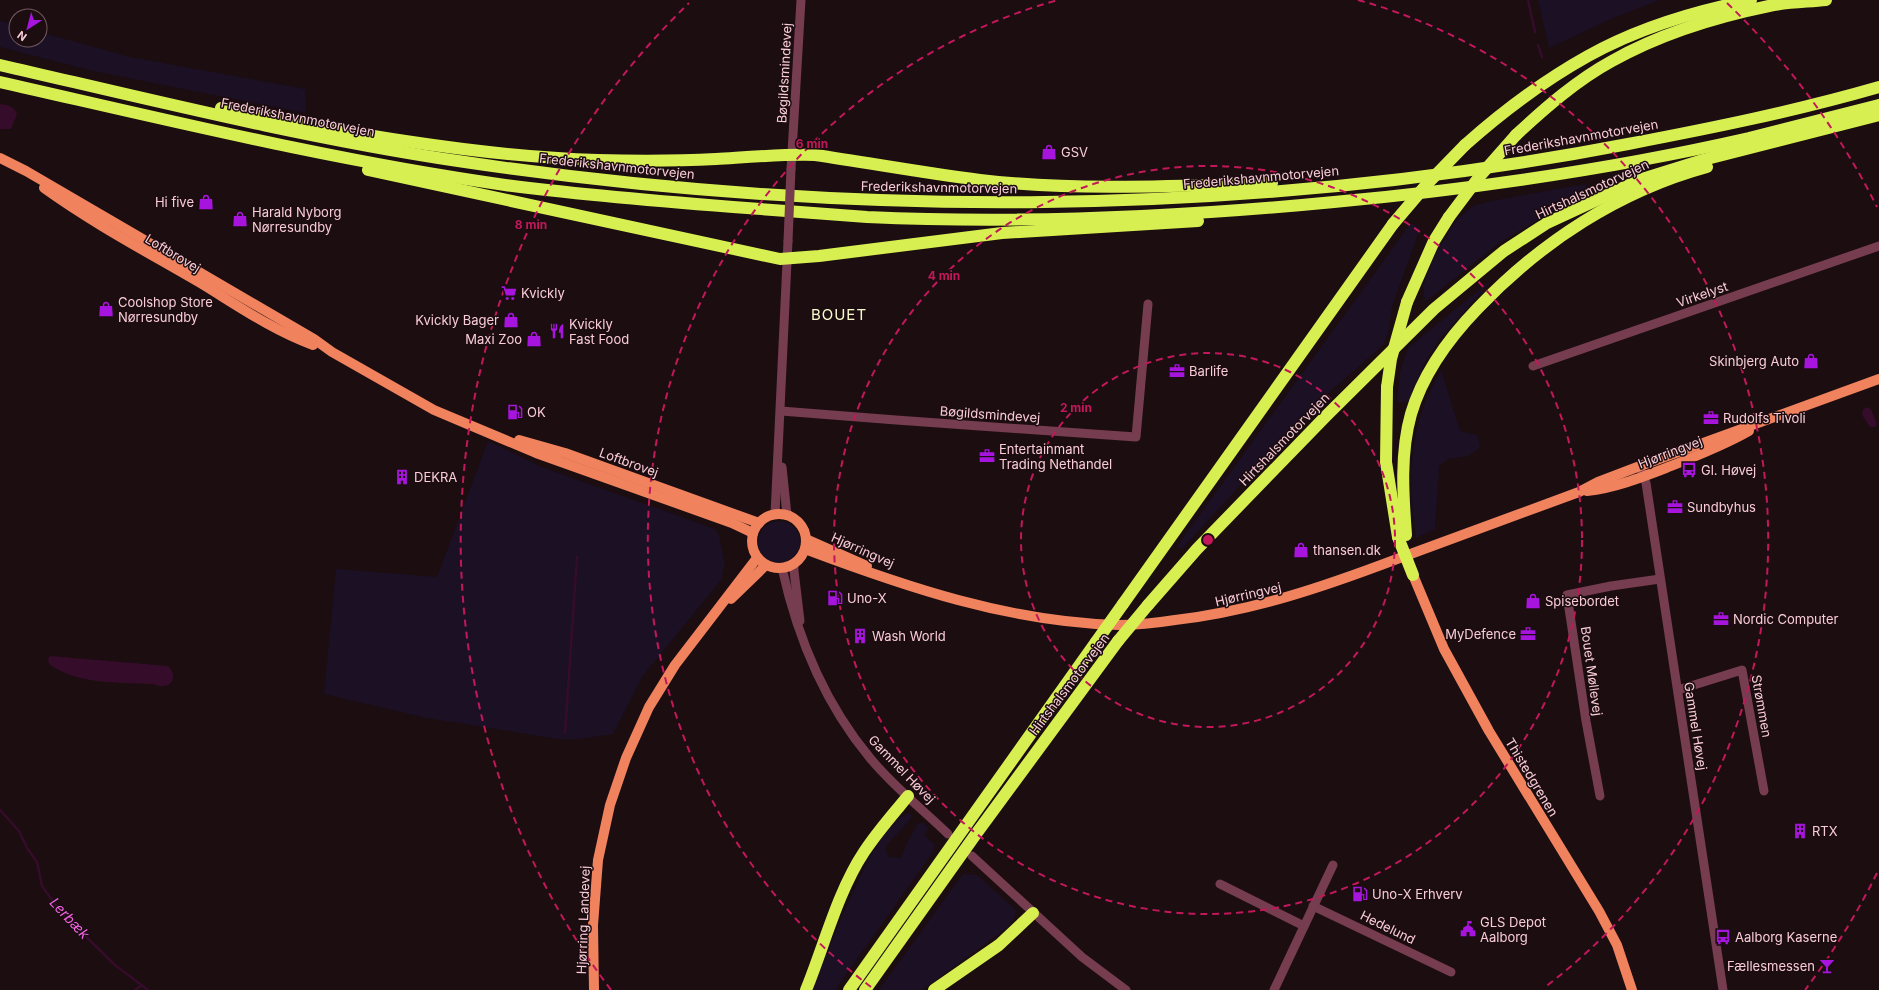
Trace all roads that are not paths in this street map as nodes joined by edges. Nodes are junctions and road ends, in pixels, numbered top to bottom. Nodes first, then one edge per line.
1 (801, 0) edge
2 (1751, 0) edge
3 (1826, 0) edge
4 (0, 65) edge
5 (0, 82) edge
6 (1879, 87) edge
7 (1879, 105) edge
8 (1879, 116) edge
9 (210, 131) junction
10 (792, 154) junction
11 (4, 160) edge
12 (1394, 180) junction
13 (1375, 198) junction
14 (1879, 246) edge
15 (787, 259) junction
16 (1148, 304) dead end
17 (1533, 366) dead end
18 (1879, 379) edge
19 (781, 411) junction
20 (489, 432) junction
21 (779, 449) junction
22 (1642, 471) junction
23 (775, 514) junction
24 (787, 515) junction
25 (759, 523) junction
26 (753, 533) junction
27 (1402, 536) junction
28 (806, 544) junction
29 (757, 558) junction
30 (794, 564) junction
31 (766, 565) junction
32 (782, 568) junction
33 (1414, 578) joint
34 (1660, 579) junction
35 (712, 616) junction
36 (801, 631) junction
37 (1678, 690) junction
38 (1764, 791) dead end
39 (908, 796) junction
40 (1600, 796) dead end
41 (948, 834) dead end
42 (972, 856) dead end
43 (1333, 865) dead end
44 (1220, 884) dead end
45 (1313, 906) junction
46 (1032, 913) junction
47 (1304, 926) junction
48 (1451, 972) dead end
49 (594, 990) edge
50 (806, 990) edge
51 (849, 990) edge
52 (866, 990) edge
53 (934, 990) edge
54 (1126, 990) edge
55 (1274, 990) edge
56 (1632, 990) edge
57 (1723, 990) edge

1 - 10 street, Bøgildsmindevej
2 - 51 highway, Hirtshalsmotorvejen, bridge
3 - 27 highway, bridge
4 - 10 highway
4 - 12 highway, Frederikshavnmotorvejen
5 - 9 highway
6 - 12 highway, Frederikshavnmotorvejen
7 - 13 highway
8 - 27 highway
8 - 52 highway, Hirtshalsmotorvejen, bridge
9 - 13 highway
9 - 15 highway
10 - 12 highway
10 - 15 street, Bøgildsmindevej, bridge
11 - 20 main road, Loftbrovej
13 - 15 highway
14 - 17 street, Virkelyst
15 - 19 street, Bøgildsmindevej
16 - 19 street, Bøgildsmindevej
18 - 22 main road, Hjørringvej
19 - 21 street, Bøgildsmindevej
20 - 25 main road, Loftbrovej
20 - 26 main road, Loftbrovej
21 - 23 street, Bøgildsmindevej
21 - 24 street, Bøgildsmindevej
22 - 28 main road, Hjørringvej
22 - 34 street, Gammel Høvej
23 - 24 main road
23 - 25 main road
24 - 28 main road
25 - 26 main road
26 - 29 main road
27 - 33 highway, bridge
28 - 30 main road
29 - 31 main road
29 - 35 main road, Hjørring Landevej
30 - 32 main road
30 - 36 street, Gammel Høvej
31 - 32 main road
31 - 35 main road, Hjørring Landevej
32 - 36 street, Gammel Høvej
33 - 56 main road, Thistedgrenen
34 - 37 street, Gammel Høvej
34 - 40 street, Bouet Møllevej
35 - 49 main road, Hjørring Landevej
36 - 39 street, Gammel Høvej
37 - 38 street, Strømmen
37 - 57 street, Gammel Høvej
39 - 41 street, Gammel Høvej
39 - 50 highway
42 - 46 street
43 - 45 street
44 - 47 street
45 - 47 street
45 - 48 street, Hedelund
46 - 53 highway
46 - 54 street
47 - 55 street

